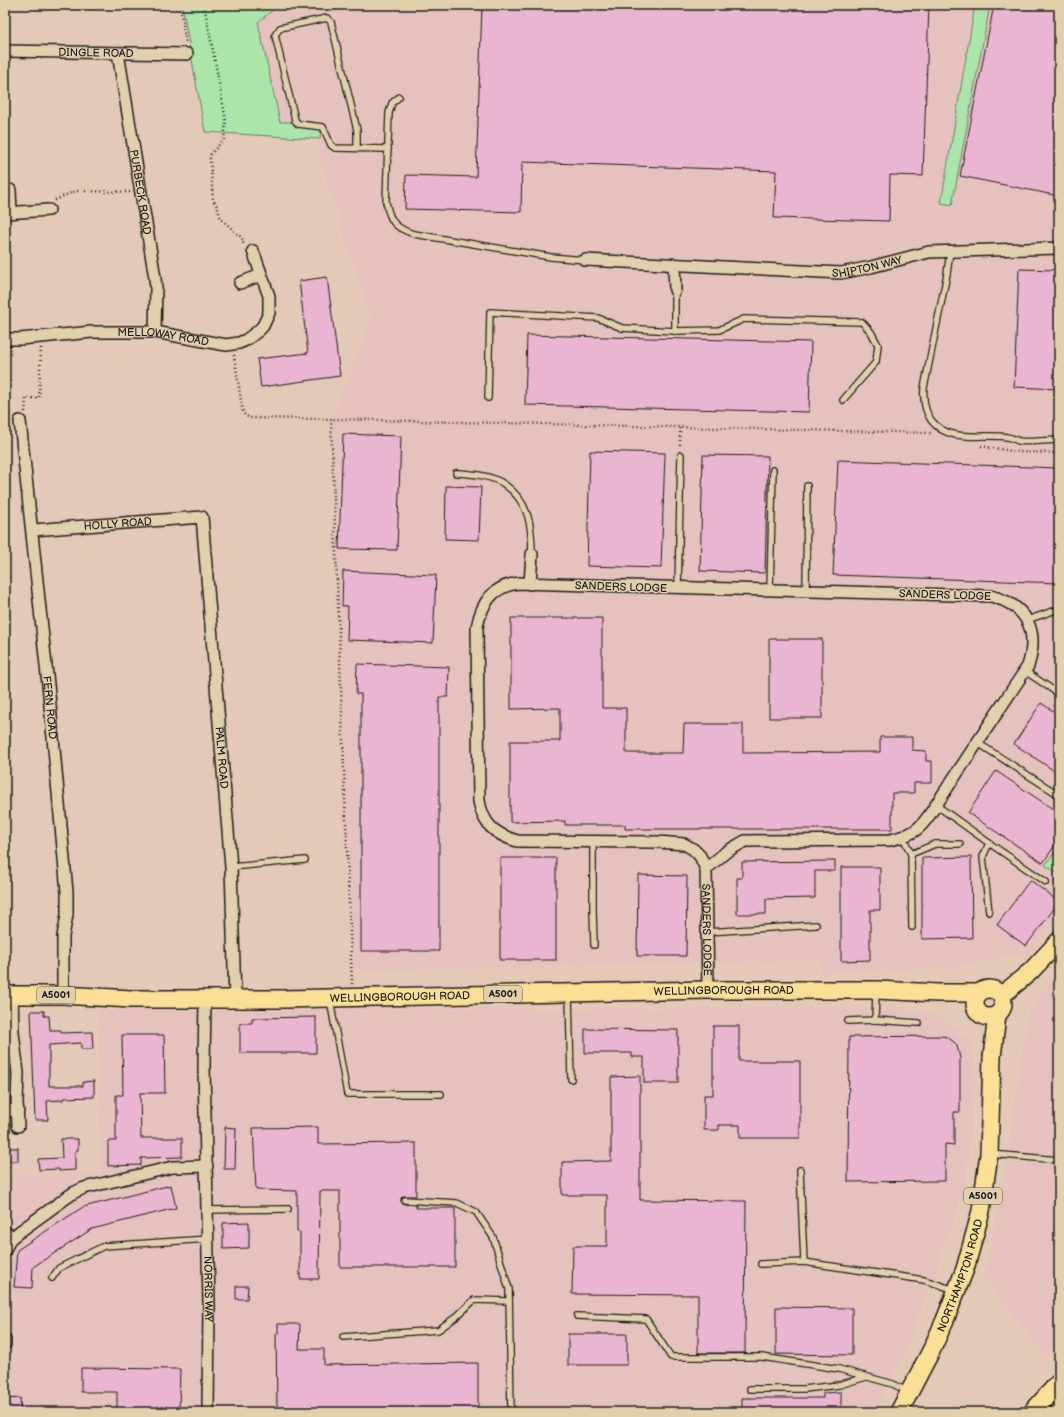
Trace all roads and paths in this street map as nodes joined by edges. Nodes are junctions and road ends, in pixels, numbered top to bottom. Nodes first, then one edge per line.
1 (180, 5) edge
2 (204, 5) edge
3 (5, 51) edge
4 (118, 53) junction
5 (187, 54) joint
6 (399, 96) dead end
7 (357, 148) junction
8 (388, 149) junction
9 (10, 190) dead end
10 (140, 193) junction
11 (49, 210) joint
12 (8, 212) edge
13 (1059, 248) edge
14 (253, 251) joint
15 (950, 252) junction
16 (585, 260) joint
17 (674, 266) junction
18 (262, 275) junction
19 (240, 283) dead end
20 (675, 290) joint
21 (675, 331) junction
22 (155, 332) junction
23 (42, 336) junction
24 (5, 339) edge
25 (232, 344) junction
26 (488, 398) dead end
27 (843, 400) dead end
28 (331, 419) dead end
29 (20, 421) joint
30 (680, 428) dead end
31 (1059, 440) edge
32 (681, 456) joint
33 (774, 470) dead end
34 (456, 473) dead end
35 (807, 486) dead end
36 (202, 517) joint
37 (33, 530) junction
38 (532, 554) joint
39 (530, 584) junction
40 (678, 588) junction
41 (770, 590) junction
42 (806, 591) junction
43 (1059, 609) edge
44 (1027, 620) junction
45 (1025, 671) junction
46 (1059, 694) edge
47 (978, 743) junction
48 (1059, 795) edge
49 (936, 805) junction
50 (903, 837) junction
51 (593, 841) junction
52 (989, 843) junction
53 (960, 844) dead end
54 (911, 854) junction
55 (305, 860) dead end
56 (231, 867) junction
57 (706, 869) junction
58 (1046, 882) dead end
59 (989, 912) dead end
60 (816, 925) dead end
61 (912, 927) dead end
62 (707, 932) junction
63 (1059, 941) edge
64 (594, 945) dead end
65 (708, 990) junction
66 (876, 990) junction
67 (569, 993) junction
68 (8, 995) edge
69 (63, 995) junction
70 (330, 998) junction
71 (205, 999) junction
72 (235, 999) junction
73 (984, 1007) junction
74 (876, 1020) junction
75 (848, 1021) dead end
76 (919, 1023) dead end
77 (571, 1079) dead end
78 (441, 1094) dead end
79 (18, 1110) junction
80 (5, 1111) edge
81 (18, 1126) dead end
82 (989, 1154) junction
83 (1059, 1160) edge
84 (206, 1166) junction
85 (800, 1170) dead end
86 (405, 1200) dead end
87 (288, 1209) dead end
88 (207, 1210) junction
89 (5, 1229) edge
90 (15, 1235) junction
91 (208, 1239) junction
92 (5, 1250) edge
93 (804, 1262) junction
94 (761, 1264) dead end
95 (52, 1278) dead end
96 (957, 1291) junction
97 (509, 1301) junction
98 (577, 1316) dead end
99 (343, 1337) dead end
100 (5, 1340) edge
101 (5, 1344) edge
102 (866, 1377) junction
103 (1059, 1383) edge
104 (750, 1389) dead end
105 (909, 1392) junction
106 (208, 1412) edge
107 (511, 1412) edge
108 (899, 1412) edge
109 (1033, 1412) edge

1 - 5 path
2 - 14 path
3 - 4 street, DINGLE ROAD
4 - 5 street, DINGLE ROAD
4 - 10 street, PURBECK ROAD
6 - 8 lane
7 - 7 lane
7 - 8 lane
8 - 16 lane
9 - 12 street
10 - 11 path
10 - 22 street, PURBECK ROAD
11 - 12 street
13 - 15 street, SHIPTON WAY
14 - 18 street, MELLOWAY ROAD
15 - 17 street, SHIPTON WAY
15 - 31 lane
16 - 17 street, SHIPTON WAY
17 - 20 street
18 - 19 street
18 - 25 street, MELLOWAY ROAD
20 - 21 lane
21 - 26 lane
21 - 27 lane
22 - 23 street, MELLOWAY ROAD
22 - 25 street, MELLOWAY ROAD
23 - 24 street, MELLOWAY ROAD
23 - 29 path
25 - 28 path
29 - 37 street, FERN ROAD
30 - 32 path
32 - 40 lane
33 - 41 lane
34 - 38 lane
35 - 42 lane
36 - 37 street, HOLLY ROAD
36 - 56 street, PALM ROAD
37 - 69 street, FERN ROAD
38 - 39 street
39 - 40 street, SANDERS LODGE
39 - 51 street, SANDERS LODGE
40 - 41 street, SANDERS LODGE
41 - 42 street, SANDERS LODGE
42 - 44 street, SANDERS LODGE
43 - 44 lane
44 - 45 street, SANDERS LODGE
45 - 46 lane
45 - 47 street, SANDERS LODGE
47 - 48 lane
47 - 49 street, SANDERS LODGE
49 - 50 street, SANDERS LODGE
49 - 52 lane
50 - 54 lane
50 - 57 street, SANDERS LODGE
51 - 57 street, SANDERS LODGE
51 - 64 lane
52 - 58 lane
52 - 59 lane
53 - 54 lane
54 - 61 lane
55 - 56 lane
56 - 72 street, PALM ROAD
57 - 62 street, SANDERS LODGE
60 - 62 lane
62 - 65 street, SANDERS LODGE
63 - 73 main road, WELLINGBOROUGH ROAD
65 - 66 main road, WELLINGBOROUGH ROAD / A5001
65 - 67 main road, WELLINGBOROUGH ROAD / A5001
66 - 73 main road, WELLINGBOROUGH ROAD / A5001
66 - 74 lane
67 - 70 main road, WELLINGBOROUGH ROAD / A5001
67 - 77 lane
68 - 69 main road, WELLINGBOROUGH ROAD / A5001
68 - 79 street
69 - 71 main road, WELLINGBOROUGH ROAD / A5001
70 - 72 main road, WELLINGBOROUGH ROAD / A5001
70 - 78 lane
71 - 72 main road, WELLINGBOROUGH ROAD / A5001
71 - 84 street, NORRIS WAY
73 - 82 main road, NORTHAMPTON ROAD / A5001
74 - 75 lane
74 - 76 lane
79 - 80 street
79 - 81 street
82 - 83 lane
82 - 96 main road, NORTHAMPTON ROAD / A5001
84 - 88 street, NORRIS WAY
84 - 90 street
85 - 93 lane
86 - 97 lane
87 - 88 lane
88 - 91 street, NORRIS WAY
89 - 90 lane
90 - 92 street
91 - 95 lane
91 - 106 street, NORRIS WAY
93 - 94 lane
93 - 96 lane
96 - 105 main road, NORTHAMPTON ROAD / A5001
97 - 99 lane
97 - 107 lane
98 - 102 lane
100 - 101 street
102 - 104 lane
102 - 105 lane
103 - 109 highway
105 - 108 main road, NORTHAMPTON ROAD / A5001

